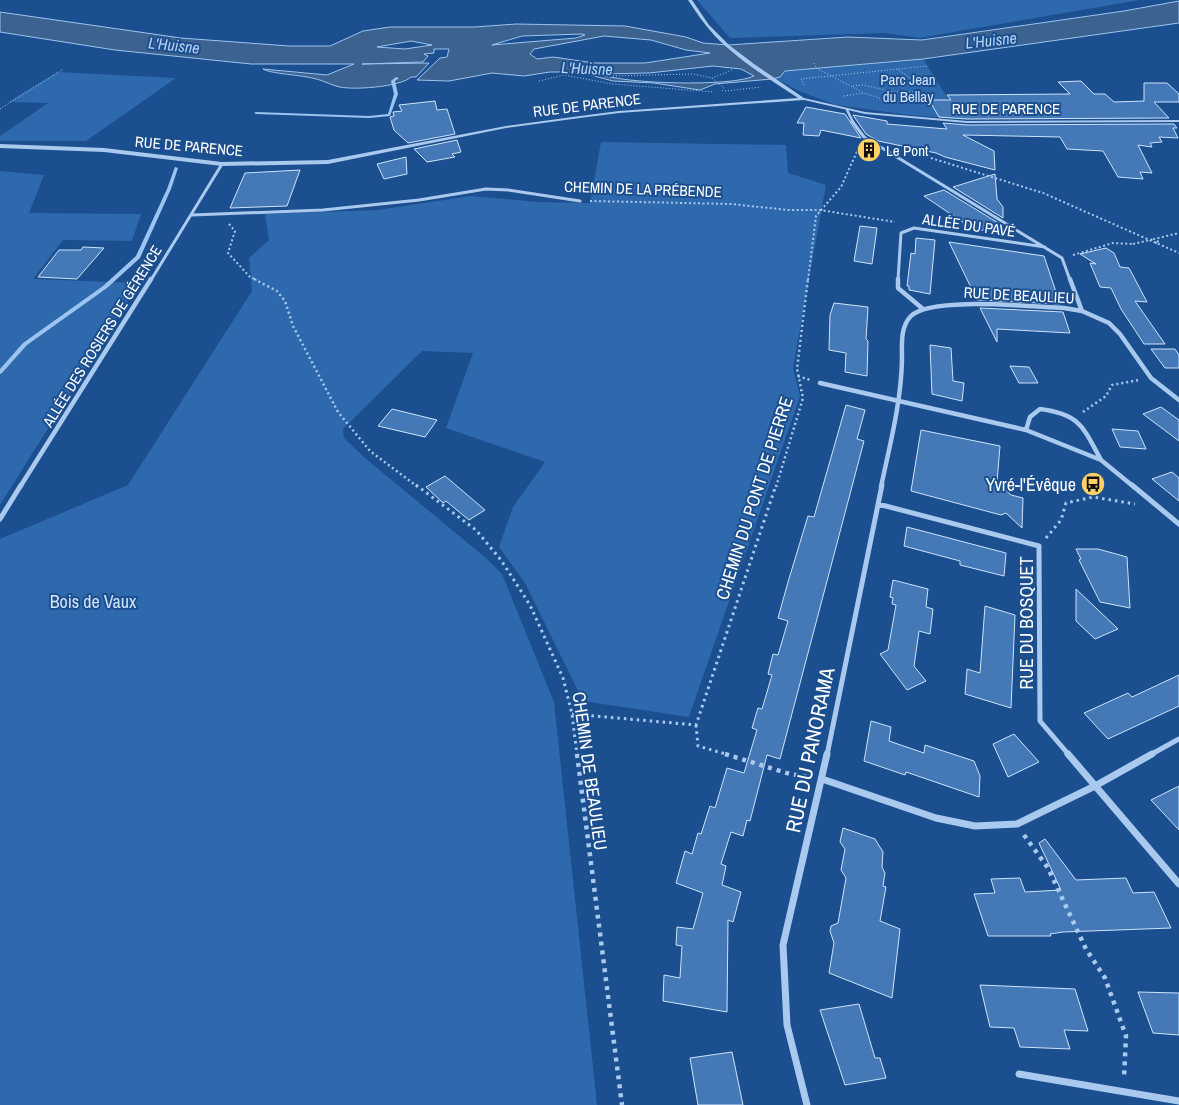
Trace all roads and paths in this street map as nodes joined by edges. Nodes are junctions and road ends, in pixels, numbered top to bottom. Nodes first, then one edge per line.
1 (690, 0) edge
2 (814, 63) dead end
3 (927, 66) dead end
4 (897, 69) junction
5 (62, 70) dead end
6 (732, 70) dead end
7 (829, 75) junction
8 (613, 76) dead end
9 (712, 78) junction
10 (540, 81) dead end
11 (917, 83) dead end
12 (853, 86) junction
13 (768, 87) dead end
14 (722, 91) junction
15 (922, 92) dead end
16 (796, 94) junction
17 (804, 99) junction
18 (0, 108) edge
19 (847, 110) junction
20 (908, 118) junction
21 (1179, 121) edge
22 (864, 137) junction
23 (0, 146) edge
24 (915, 153) dead end
25 (222, 164) junction
26 (580, 201) joint
27 (820, 210) junction
28 (221, 214) junction
29 (192, 215) junction
30 (914, 228) junction
31 (1179, 233) edge
32 (1154, 239) junction
33 (1155, 243) junction
34 (1047, 248) junction
35 (1179, 254) edge
36 (1062, 258) junction
37 (923, 309) junction
38 (1082, 311) junction
39 (1151, 378) junction
40 (820, 383) dead end
41 (1179, 400) edge
42 (898, 401) junction
43 (1076, 417) junction
44 (1026, 430) junction
45 (1101, 460) junction
46 (1153, 503) junction
47 (878, 504) junction
48 (0, 519) edge
49 (1179, 524) edge
50 (1039, 546) junction
51 (572, 714) junction
52 (696, 724) junction
53 (1179, 739) edge
54 (822, 779) junction
55 (1095, 786) junction
56 (1017, 824) junction
57 (1179, 884) edge
58 (1018, 1074) dead end
59 (1123, 1093) junction
60 (1179, 1101) edge
61 (622, 1105) edge
62 (807, 1105) edge

1 - 16 street
2 - 7 path
3 - 4 path
4 - 7 path
4 - 11 path
5 - 18 path
6 - 9 path
7 - 12 path
7 - 16 path
8 - 9 path
9 - 14 path
10 - 14 path
12 - 15 path
12 - 20 path
13 - 14 path
16 - 17 street
17 - 19 street, RUE DE PARENCE
17 - 25 street, RUE DE PARENCE
19 - 20 street, RUE DE PARENCE
19 - 22 street
20 - 21 street, RUE DE PARENCE
22 - 27 path, CHEMIN DU PONT DE PIERRE
22 - 34 street
23 - 25 street, RUE DE PARENCE
24 - 33 path
25 - 29 street, ALLÉE DES ROSIERS DE GÉRENCE
26 - 27 path, CHEMIN DE LA PRÉBENDE
26 - 28 street, CHEMIN DE LA PRÉBENDE
27 - 30 path, CHEMIN DE LA PRÉBENDE
27 - 52 path, CHEMIN DU PONT DE PIERRE
28 - 29 street, CHEMIN DE LA PRÉBENDE
28 - 51 path, CHEMIN DE BEAULIEU
29 - 48 street, ALLÉE DES ROSIERS DE GÉRENCE
30 - 34 street, ALLÉE DU PAVÉ
30 - 37 street, ALLÉE DU PAVÉ
31 - 32 path
32 - 33 path
32 - 36 path, bridge
33 - 35 path
34 - 36 street, ALLÉE DU PAVÉ
36 - 38 street
37 - 38 street, RUE DE BEAULIEU
37 - 42 street
38 - 39 street, RUE DE BEAULIEU
39 - 41 street, RUE DE BEAULIEU
39 - 43 path
40 - 42 street
42 - 44 street
42 - 47 street, RUE DU PANORAMA
43 - 44 street
43 - 45 street
44 - 45 street
45 - 46 street
46 - 49 street
46 - 50 path
47 - 50 street, RUE DU BOSQUET
47 - 54 street, RUE DU PANORAMA
50 - 55 street, RUE DU BOSQUET
51 - 52 path
51 - 61 path, CHEMIN DE BEAULIEU
52 - 54 path
53 - 55 street
54 - 56 street
54 - 62 street, RUE DU PANORAMA
55 - 56 street
55 - 57 street, RUE DU BOSQUET
56 - 59 path
58 - 59 street
59 - 60 street

